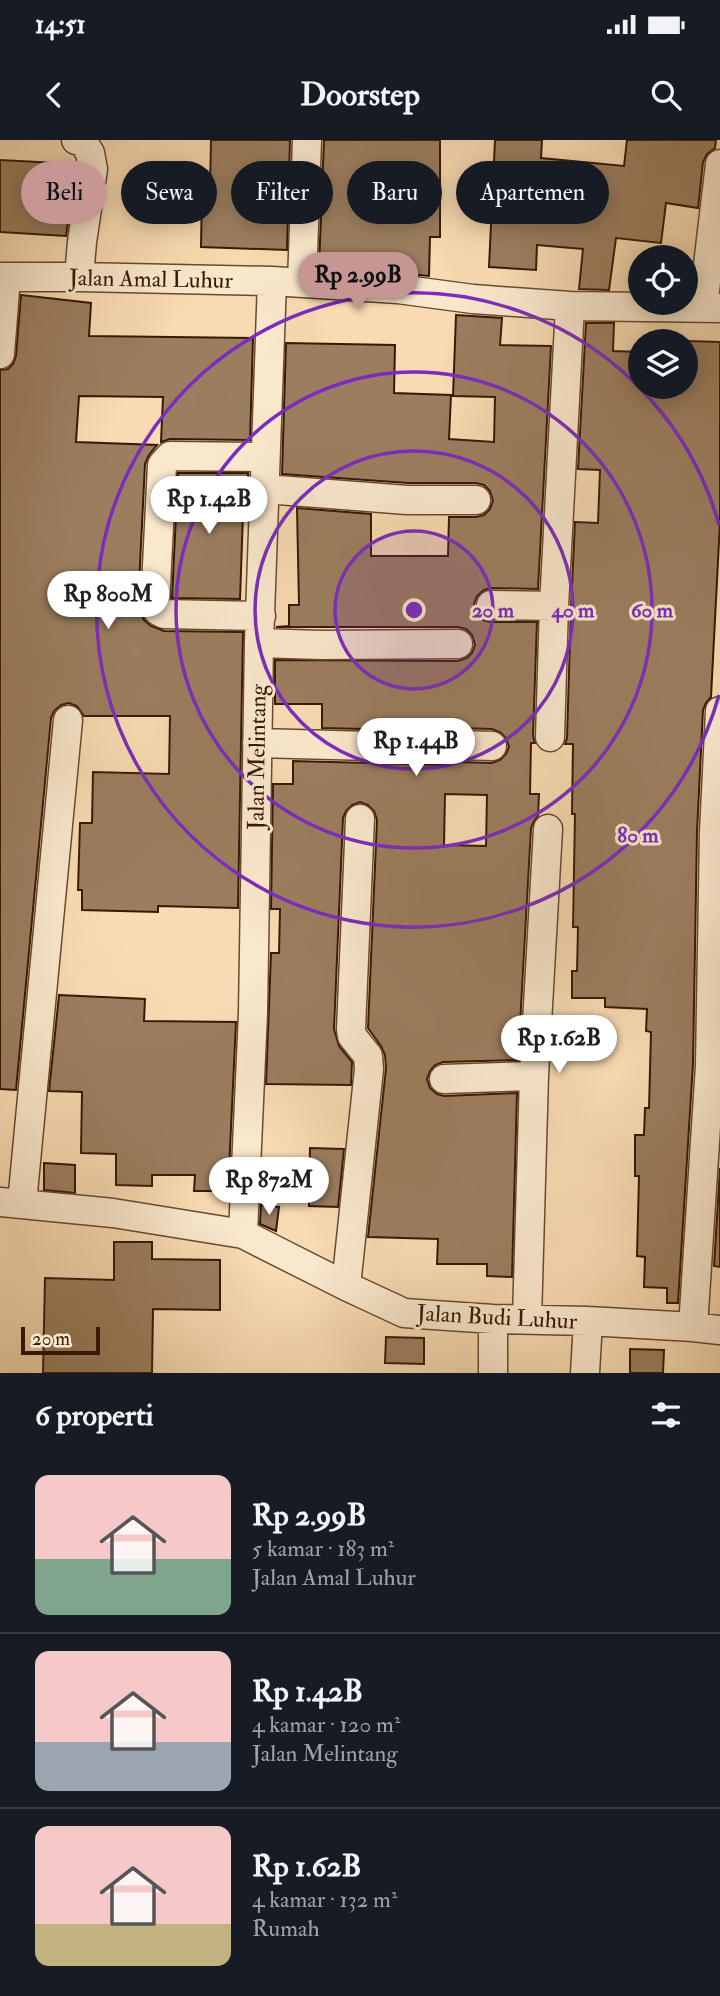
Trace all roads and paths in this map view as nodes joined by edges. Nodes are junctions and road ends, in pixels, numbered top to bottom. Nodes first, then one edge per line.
1 (76, 140) edge
2 (307, 140) edge
3 (720, 163) edge
4 (3, 277) edge
5 (79, 277) junction
6 (272, 281) junction
7 (302, 283) junction
8 (570, 306) junction
9 (711, 308) edge
10 (0, 354) edge
11 (265, 457) junction
12 (265, 489) junction
13 (476, 500) dead end
14 (491, 605) dead end
15 (554, 606) junction
16 (260, 630) junction
17 (458, 644) dead end
18 (720, 711) edge
19 (68, 720) dead end
20 (550, 737) dead end
21 (257, 743) junction
22 (492, 746) dead end
23 (360, 819) dead end
24 (548, 829) dead end
25 (534, 1076) junction
26 (444, 1079) dead end
27 (11, 1203) edge
28 (243, 1234) junction
29 (346, 1286) junction
30 (493, 1319) junction
31 (527, 1319) junction
32 (588, 1321) junction
33 (706, 1328) edge
34 (493, 1373) edge
35 (585, 1373) edge

1 - 5 street
2 - 7 street
3 - 9 street
4 - 5 street, Jalan Amal Luhur
4 - 10 street
5 - 6 street, Jalan Amal Luhur
6 - 7 street, Jalan Amal Luhur
6 - 11 street, Jalan Melintang
7 - 8 street, Jalan Amal Luhur
8 - 9 street, Jalan Amal Luhur
8 - 15 street
11 - 12 street, Jalan Melintang
11 - 16 street
12 - 13 street
12 - 16 street, Jalan Melintang
14 - 15 street
15 - 20 street
16 - 17 street
16 - 21 street, Jalan Melintang
18 - 33 street
19 - 27 street
21 - 22 street
21 - 28 street, Jalan Melintang
23 - 29 street
24 - 25 street
25 - 26 street
25 - 31 street
27 - 28 street, Jalan Budi Luhur
28 - 29 street, Jalan Budi Luhur
29 - 30 street, Jalan Budi Luhur
30 - 31 street, Jalan Budi Luhur
30 - 34 street
31 - 32 street, Jalan Budi Luhur
32 - 33 street, Jalan Budi Luhur
32 - 35 street

